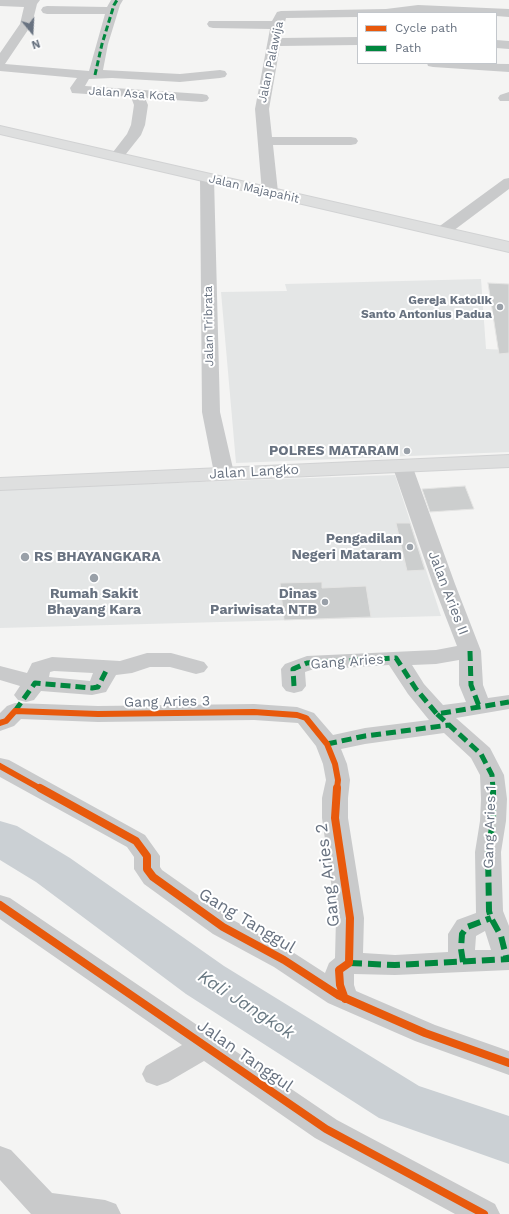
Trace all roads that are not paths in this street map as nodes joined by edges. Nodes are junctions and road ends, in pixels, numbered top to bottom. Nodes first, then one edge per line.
1 (0, 2) edge
2 (32, 2) edge
3 (115, 6) edge
4 (46, 10) dead end
5 (394, 12) edge
6 (486, 12) edge
7 (497, 12) edge
8 (357, 13) edge
9 (509, 13) edge
10 (213, 24) dead end
11 (277, 24) junction
12 (357, 41) edge
13 (274, 42) junction
14 (497, 44) edge
15 (509, 45) edge
16 (0, 62) edge
17 (448, 64) edge
18 (0, 67) edge
19 (509, 68) edge
20 (220, 74) dead end
21 (88, 76) junction
22 (137, 95) junction
23 (202, 98) dead end
24 (0, 130) edge
25 (265, 141) junction
26 (351, 141) dead end
27 (117, 156) junction
28 (206, 178) junction
29 (509, 182) edge
30 (270, 192) junction
31 (443, 231) junction
32 (509, 247) edge
33 (509, 460) edge
34 (402, 465) junction
35 (224, 473) junction
36 (0, 484) edge
37 (470, 651) junction
38 (396, 658) junction
39 (196, 667) dead end
40 (0, 673) edge
41 (34, 683) junction
42 (294, 686) dead end
43 (509, 702) edge
44 (479, 706) junction
45 (8, 717) edge
46 (443, 719) junction
47 (327, 744) junction
48 (0, 766) edge
49 (0, 905) edge
50 (491, 918) junction
51 (508, 959) edge
52 (464, 962) junction
53 (343, 979) junction
54 (205, 1046) junction
55 (509, 1063) edge
56 (157, 1074) dead end
57 (0, 1159) edge
58 (37, 1210) edge
59 (105, 1214) edge
60 (484, 1214) edge

1 - 2 street
2 - 16 street
3 - 4 street
3 - 21 street
5 - 6 street, Jalan Palawija
7 - 9 street, Jalan Palawija
8 - 11 street, Jalan Palawija
10 - 11 street
11 - 13 street, Jalan Palawija
12 - 13 street
13 - 25 street, Jalan Palawija
14 - 15 street
17 - 19 street
18 - 21 street, Jalan Asa Kota
20 - 21 street
21 - 22 street, Jalan Asa Kota
22 - 23 street, Jalan Asa Kota
22 - 27 street
24 - 27 main road, Jalan Majapahit
25 - 26 street
25 - 30 street, Jalan Palawija
27 - 28 main road, Jalan Majapahit
28 - 30 main road, Jalan Majapahit
28 - 35 street, Jalan Tribrata
29 - 31 street
30 - 31 main road, Jalan Majapahit
31 - 32 main road, Jalan Majapahit
33 - 34 main road, Jalan Langko
34 - 35 main road, Jalan Langko
34 - 37 street, Jalan Aries II
35 - 36 main road, Jalan Langko
37 - 38 street, Jalan Aries II
37 - 44 street
38 - 42 street, Gang Aries
38 - 46 street, Gang Aries
39 - 41 street
40 - 41 street
41 - 45 street
43 - 44 street
44 - 46 street
45 - 47 street, Gang Aries 3
46 - 47 street
46 - 50 street, Gang Aries 1
47 - 53 street, Gang Aries 2
48 - 53 street, Gang Tanggul
49 - 54 street, Jalan Tanggul
50 - 51 street, Gang Aries 1
50 - 52 street
51 - 52 street
52 - 53 street
53 - 55 street, Gang Tanggul
54 - 56 street
54 - 60 street, Jalan Tanggul
57 - 58 street
58 - 59 street

